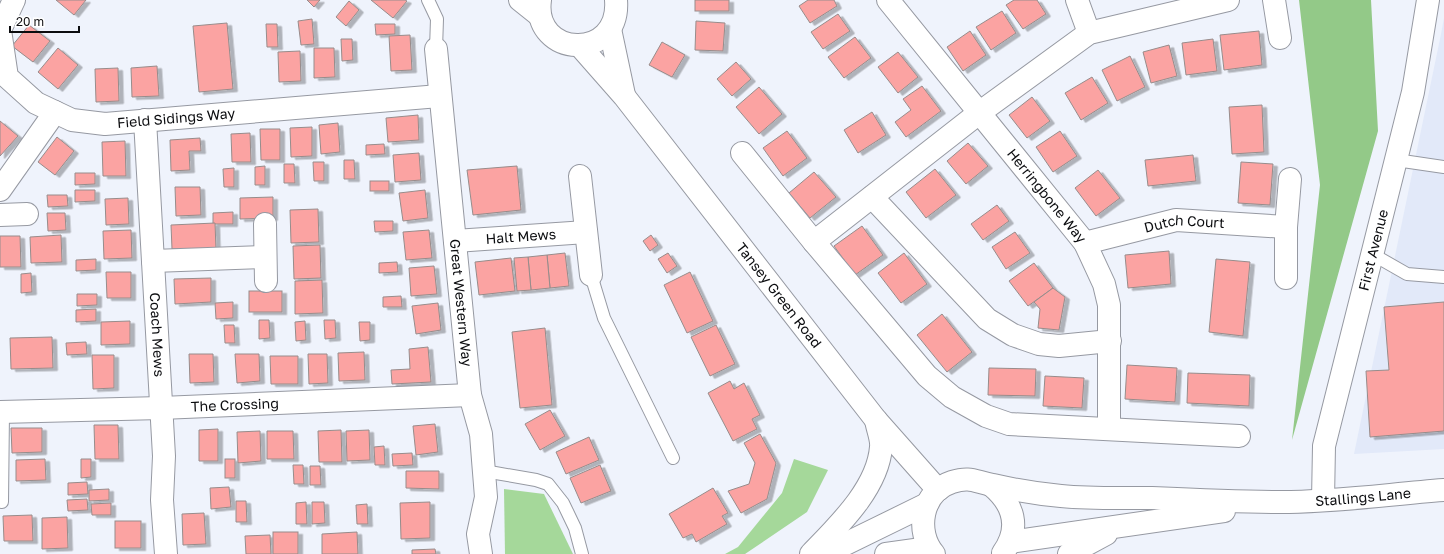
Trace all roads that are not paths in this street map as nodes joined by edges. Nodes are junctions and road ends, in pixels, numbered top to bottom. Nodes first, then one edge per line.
1 (14, 0) edge
2 (428, 0) edge
3 (520, 0) edge
4 (616, 0) edge
5 (888, 0) edge
6 (1077, 0) edge
7 (1228, 0) edge
8 (1274, 0) edge
9 (1428, 0) edge
10 (540, 8) edge
11 (610, 29) junction
12 (0, 30) edge
13 (1089, 33) junction
14 (1280, 38) dead end
15 (580, 46) junction
16 (436, 49) joint
17 (439, 96) junction
18 (624, 96) junction
19 (55, 112) junction
20 (979, 112) junction
21 (145, 120) junction
22 (742, 153) dead end
23 (1396, 160) junction
24 (1444, 167) edge
25 (580, 176) dead end
26 (1290, 179) dead end
27 (0, 190) edge
28 (872, 197) junction
29 (26, 214) dead end
30 (0, 215) edge
31 (265, 224) dead end
32 (1286, 227) junction
33 (586, 232) junction
34 (456, 241) junction
35 (814, 242) junction
36 (1085, 243) junction
37 (1372, 254) junction
38 (265, 257) junction
39 (153, 261) junction
40 (591, 275) joint
41 (1444, 277) edge
42 (1286, 278) dead end
43 (266, 281) dead end
44 (1110, 341) junction
45 (470, 395) junction
46 (161, 408) junction
47 (1, 412) edge
48 (876, 420) junction
49 (1109, 429) junction
50 (1239, 436) dead end
51 (673, 458) dead end
52 (484, 471) junction
53 (991, 485) junction
54 (1444, 490) edge
55 (932, 497) junction
56 (1323, 500) junction
57 (2, 502) dead end
58 (1282, 502) junction
59 (1122, 526) junction
60 (1006, 548) edge
61 (932, 551) edge
62 (166, 554) edge
63 (481, 554) edge
64 (582, 554) edge
65 (811, 554) edge
66 (825, 554) edge
67 (886, 554) edge
68 (1068, 554) edge

1 - 12 street, Field Sidings Way
2 - 16 lane
3 - 10 street
4 - 11 street, Tansey Green Road
5 - 20 street, Herringbone Way
6 - 13 street
7 - 13 street
8 - 14 street
9 - 23 street, First Avenue
10 - 15 street
11 - 15 street
11 - 18 street, Tansey Green Road
12 - 19 street, Field Sidings Way
13 - 20 street
15 - 18 street, Tansey Green Road
16 - 17 street, Great Western Way
17 - 21 street, Field Sidings Way
17 - 34 street, Great Western Way
18 - 48 street, Tansey Green Road
19 - 21 street, Field Sidings Way
19 - 27 street
20 - 28 street
20 - 36 street, Herringbone Way
21 - 39 street, Coach Mews
22 - 35 street
23 - 24 lane
23 - 37 street, First Avenue
25 - 33 street
26 - 32 street
28 - 35 street
28 - 44 street
29 - 30 street
31 - 38 street
32 - 36 street, Dutch Court
32 - 42 street
33 - 34 street, Halt Mews
33 - 40 street
34 - 45 street, Great Western Way
35 - 49 street
36 - 44 street, Herringbone Way
37 - 41 lane
37 - 56 street, First Avenue
38 - 39 street
38 - 43 street
39 - 46 street, Coach Mews
40 - 51 lane
44 - 49 street, Herringbone Way
45 - 46 street, The Crossing
45 - 52 street, Great Western Way
46 - 47 street, The Crossing
46 - 62 street, Coach Mews
47 - 57 lane
48 - 55 street, Tansey Green Road
48 - 65 street
49 - 50 street
52 - 63 street, Great Western Way
52 - 64 lane
53 - 55 street
53 - 58 street
53 - 60 street
54 - 56 street, Stallings Lane
55 - 61 street
55 - 66 street
56 - 58 street, Stallings Lane
58 - 59 street
59 - 60 street
59 - 68 street
61 - 67 street

